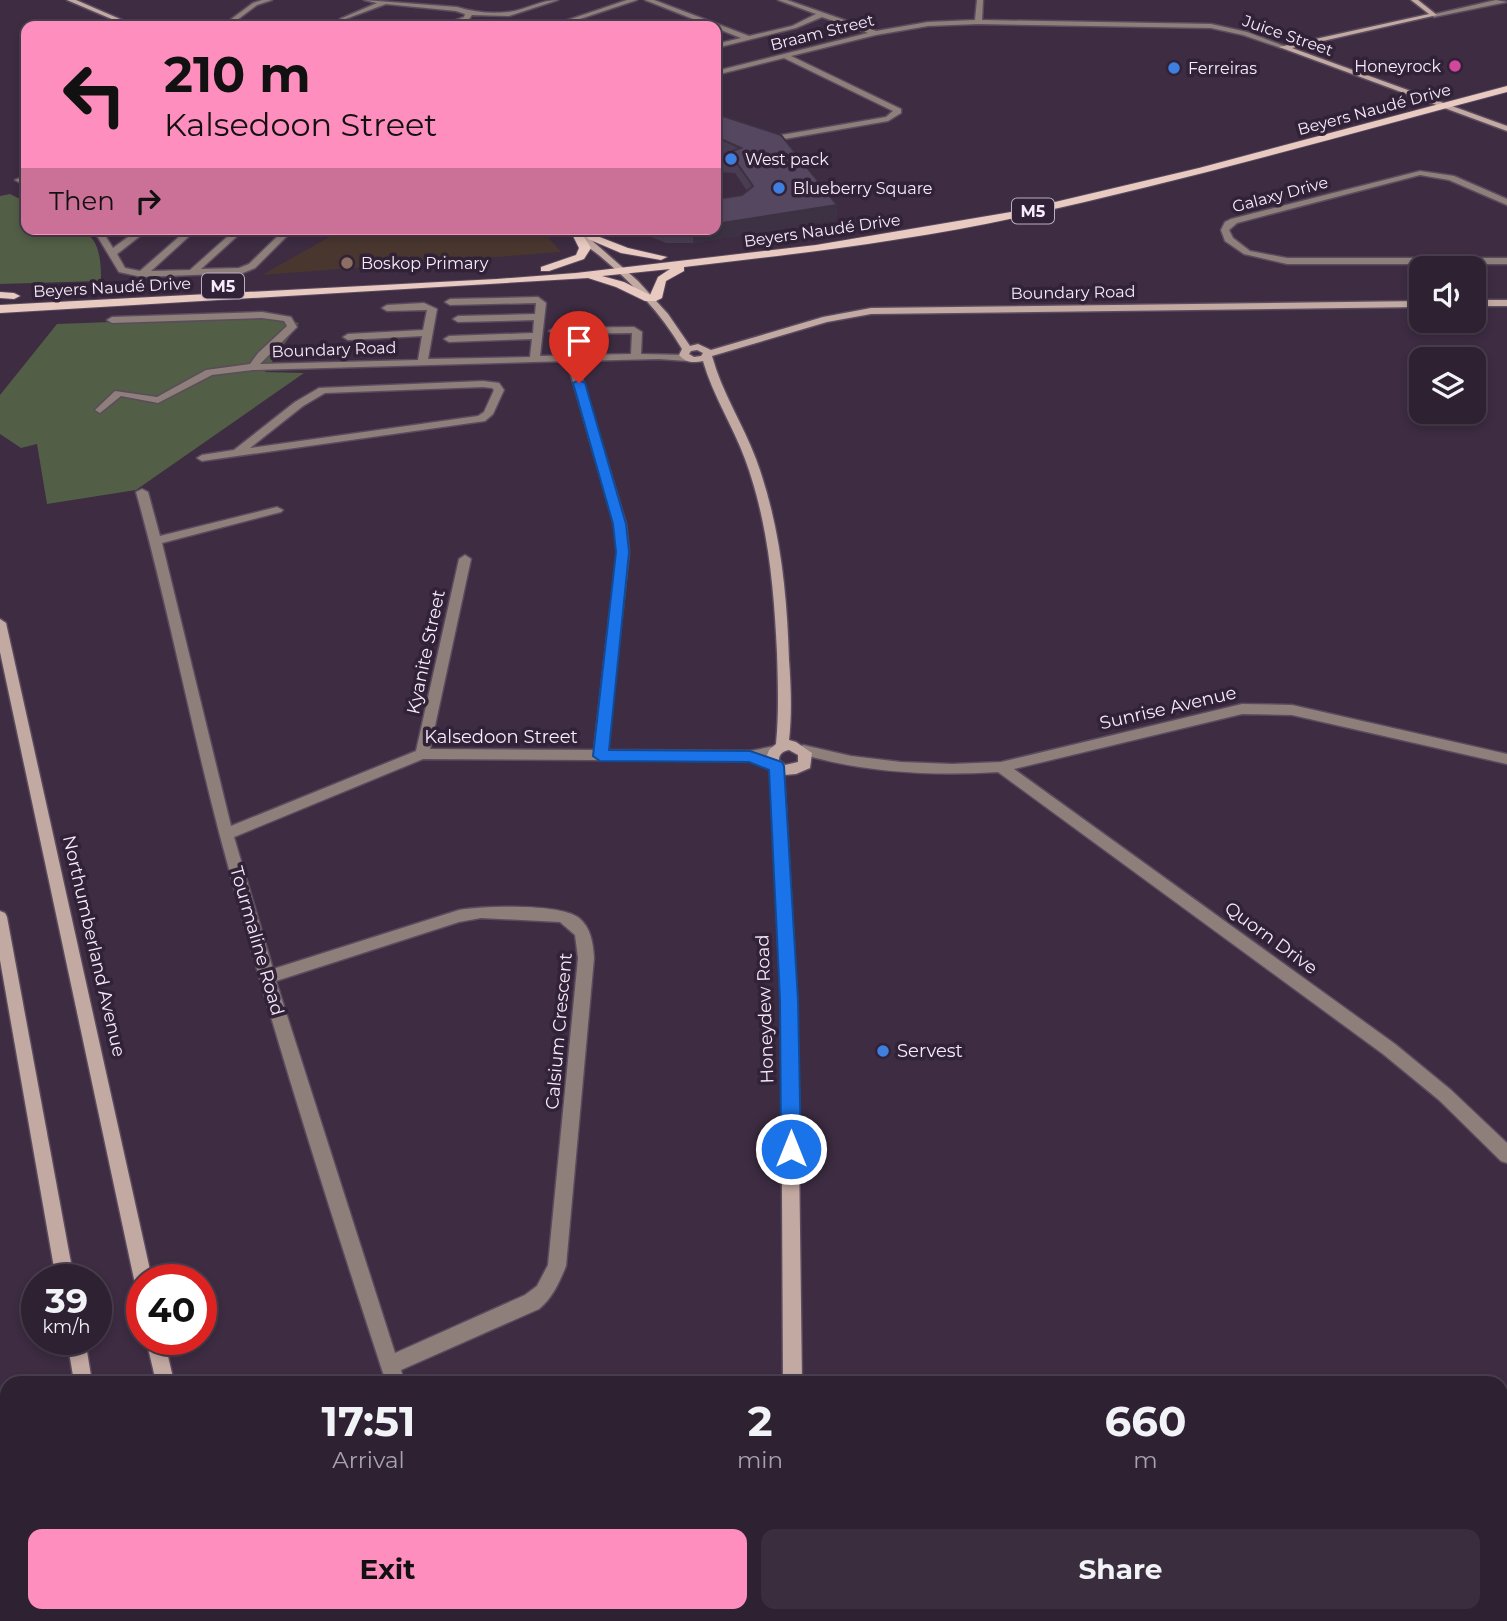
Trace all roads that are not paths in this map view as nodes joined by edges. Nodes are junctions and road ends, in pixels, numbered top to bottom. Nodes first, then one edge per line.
1 (70, 0) edge
2 (269, 0) edge
3 (367, 0) edge
4 (555, 0) edge
5 (634, 0) edge
6 (648, 0) edge
7 (781, 0) edge
8 (980, 0) edge
9 (1414, 0) edge
10 (1506, 0) edge
11 (385, 3) junction
12 (469, 13) junction
13 (822, 14) junction
14 (1434, 15) junction
15 (342, 20) dead end
16 (121, 21) edge
17 (232, 21) edge
18 (458, 21) edge
19 (570, 21) edge
20 (703, 21) edge
21 (978, 22) junction
22 (721, 28) edge
23 (876, 33) junction
24 (750, 39) junction
25 (721, 45) edge
26 (1283, 47) junction
27 (785, 56) junction
28 (721, 72) edge
29 (1507, 80) edge
30 (1507, 89) edge
31 (1422, 99) junction
32 (1444, 107) junction
33 (1507, 130) edge
34 (760, 139) edge
35 (1507, 202) edge
36 (101, 235) edge
37 (137, 235) edge
38 (187, 235) edge
39 (234, 235) edge
40 (283, 235) edge
41 (579, 235) edge
42 (582, 235) edge
43 (587, 235) edge
44 (592, 237) junction
45 (276, 241) junction
46 (291, 244) dead end
47 (112, 253) junction
48 (661, 257) junction
49 (1507, 261) edge
50 (700, 262) junction
51 (620, 266) junction
52 (545, 269) junction
53 (193, 272) junction
54 (142, 274) junction
55 (576, 276) junction
56 (0, 296) edge
57 (653, 299) junction
58 (450, 302) dead end
59 (1486, 303) edge
60 (1507, 303) edge
61 (1409, 304) edge
62 (56, 305) junction
63 (387, 308) dead end
64 (0, 309) edge
65 (0, 316) edge
66 (539, 317) junction
67 (458, 319) dead end
68 (112, 320) dead end
69 (554, 331) dead end
70 (427, 333) junction
71 (538, 336) junction
72 (348, 337) dead end
73 (449, 339) dead end
74 (704, 351) junction
75 (688, 355) junction
76 (636, 357) junction
77 (535, 360) junction
78 (572, 360) junction
79 (422, 363) junction
80 (331, 365) junction
81 (346, 365) junction
82 (254, 367) junction
83 (712, 377) junction
84 (334, 388) junction
85 (100, 410) dead end
86 (238, 452) junction
87 (202, 458) dead end
88 (142, 492) dead end
89 (277, 510) dead end
90 (156, 541) junction
91 (465, 559) dead end
92 (0, 623) edge
93 (786, 719) junction
94 (801, 749) junction
95 (422, 754) junction
96 (600, 756) junction
97 (777, 757) junction
98 (1507, 759) edge
99 (836, 760) junction
100 (1001, 767) junction
101 (800, 768) junction
102 (780, 802) junction
103 (226, 834) junction
104 (0, 917) edge
105 (267, 978) junction
106 (1507, 1155) edge
107 (62, 1264) edge
108 (140, 1264) edge
109 (79, 1355) edge
110 (159, 1355) edge
111 (390, 1365) junction
112 (82, 1376) edge
113 (164, 1376) edge
114 (393, 1376) edge
115 (793, 1376) edge

1 - 16 street
2 - 17 street
3 - 11 street
4 - 12 street
5 - 19 street
6 - 20 street
7 - 13 street
8 - 21 street
9 - 14 street
10 - 14 street
11 - 12 street
11 - 15 street
12 - 18 street
13 - 23 street
13 - 24 street
14 - 26 street
21 - 23 street, Braam Street
21 - 26 street, Juice Street
22 - 24 street
23 - 27 street, Braam Street
24 - 25 street
26 - 31 street, Juice Street
27 - 28 street, Braam Street
27 - 34 street
29 - 31 main road, Beyers Naudé Drive / M5
30 - 32 main road, Beyers Naudé Drive / M5
31 - 32 street, Juice Street
31 - 48 main road, Beyers Naudé Drive / M5
32 - 33 street, Juice Street
32 - 50 main road, Beyers Naudé Drive / M5
35 - 49 street, Galaxy Drive
36 - 47 street
37 - 47 street
38 - 54 street
39 - 53 street
40 - 45 street
41 - 52 main road
42 - 51 street
43 - 44 street
44 - 48 main road
44 - 51 street
45 - 46 street
45 - 53 street
47 - 54 street
48 - 51 main road, Beyers Naudé Drive / M5
50 - 51 main road, Beyers Naudé Drive / M5
50 - 57 main road
51 - 52 main road, Beyers Naudé Drive / M5
51 - 55 main road, Beyers Naudé Drive / M5
51 - 57 street, Honeydew Road
52 - 56 main road, Beyers Naudé Drive / M5
53 - 54 street
55 - 57 main road
55 - 62 main road, Beyers Naudé Drive / M5
57 - 74 street, Honeydew Road
57 - 75 street, Honeydew Road
58 - 66 street
59 - 60 street
61 - 74 street, Boundary Road
62 - 64 main road, Beyers Naudé Drive / M5
62 - 65 main road
63 - 70 street
66 - 67 street
66 - 71 street
68 - 82 street, Boundary Road
69 - 76 street
70 - 72 street
70 - 79 street
71 - 73 street
71 - 77 street
74 - 75 street, Boundary Road
74 - 83 street, Honeydew Road
75 - 76 street, Boundary Road
75 - 83 street, Honeydew Road
76 - 78 street, Boundary Road
77 - 78 street, Boundary Road
77 - 79 street, Boundary Road
78 - 96 street
79 - 81 street, Boundary Road
80 - 81 street, Boundary Road
80 - 82 street, Boundary Road
80 - 84 street
81 - 84 street
82 - 85 street
83 - 93 street, Honeydew Road
84 - 86 street
84 - 86 street
86 - 87 street
88 - 90 street, Tourmaline Road
89 - 90 street
90 - 103 street, Tourmaline Road
91 - 95 street, Kyanite Street
92 - 108 street, Northumberland Avenue
93 - 94 street, Honeydew Road
93 - 97 street, Honeydew Road
94 - 97 street
94 - 99 street, Sunrise Avenue
94 - 101 street
95 - 96 street, Kalsedoon Street
95 - 103 street, Kalsedoon Street
96 - 97 street, Kalsedoon Street
97 - 101 street
97 - 102 street, Honeydew Road
98 - 100 street, Sunrise Avenue
99 - 100 street, Sunrise Avenue
99 - 101 street, Sunrise Avenue
100 - 106 street, Quorn Drive
101 - 102 street, Honeydew Road
102 - 115 street, Honeydew Road
103 - 105 street, Tourmaline Road
104 - 107 street
105 - 111 street, Tourmaline Road
105 - 111 street, Calsium Crescent
109 - 112 street
110 - 113 street
111 - 114 street, Tourmaline Road

